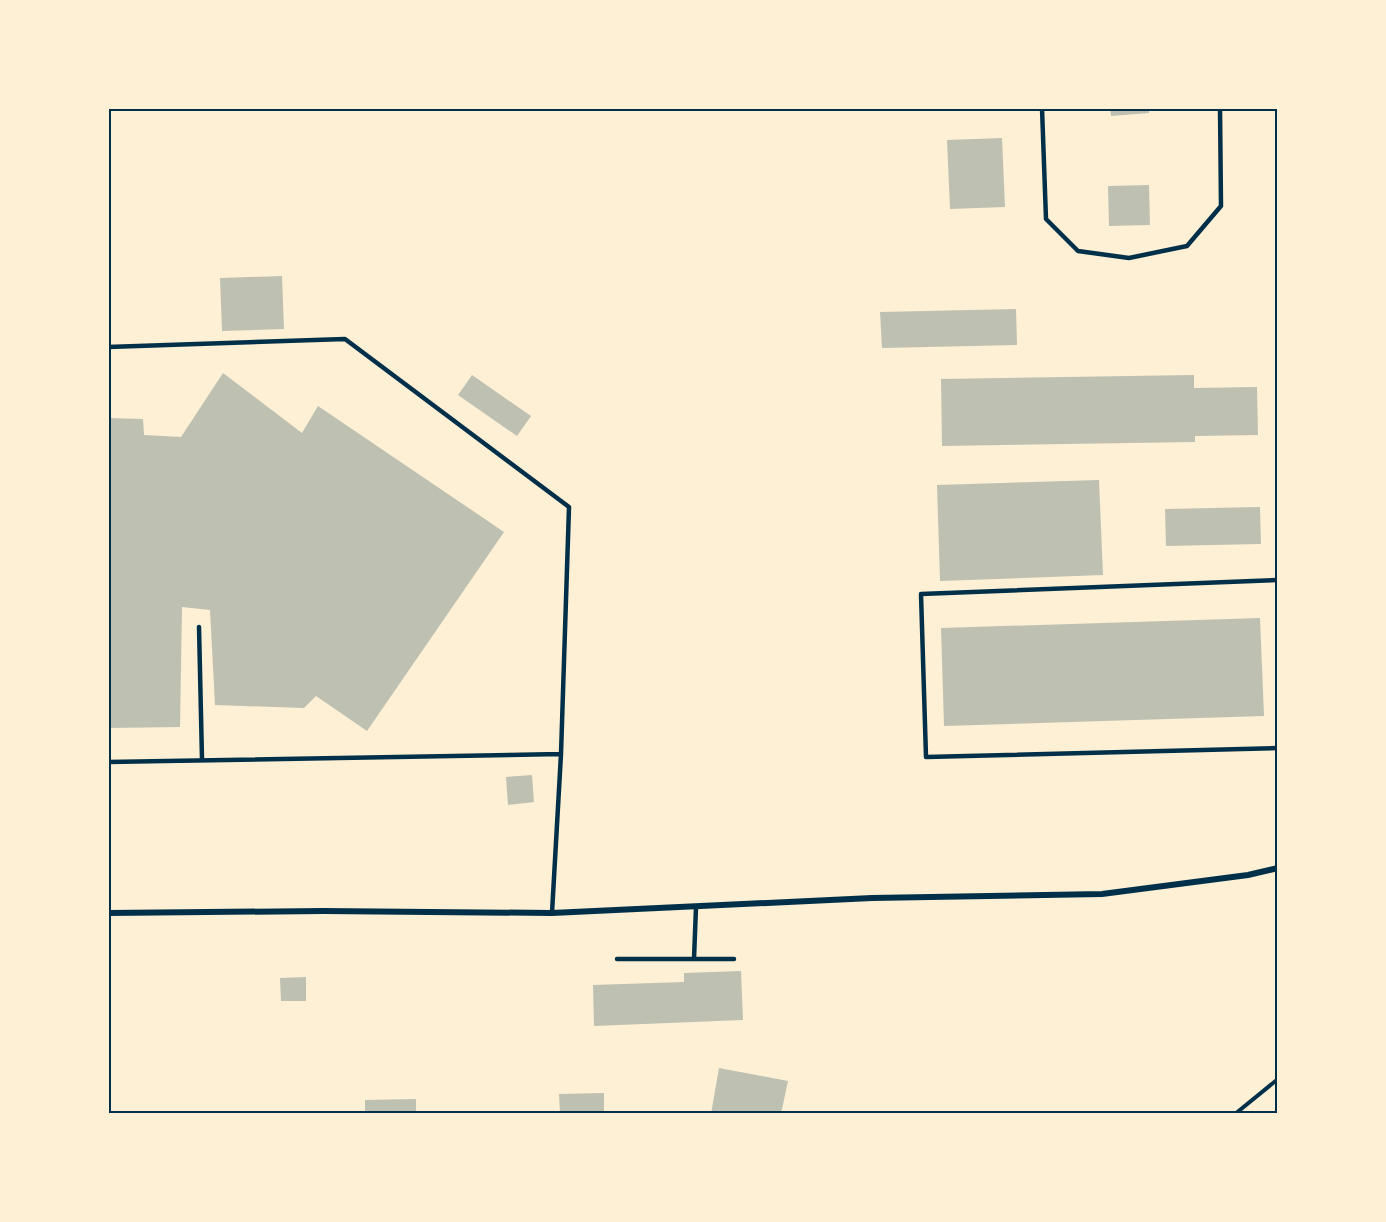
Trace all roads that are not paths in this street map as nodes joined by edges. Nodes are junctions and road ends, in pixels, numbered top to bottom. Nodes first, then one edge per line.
1 (1042, 108) edge
2 (1220, 108) edge
3 (108, 347) edge
4 (1278, 580) edge
5 (199, 627) dead end
6 (1278, 748) edge
7 (561, 754) junction
8 (202, 759) junction
9 (108, 762) edge
10 (1278, 868) edge
11 (696, 907) junction
12 (108, 913) edge
13 (552, 913) junction
14 (617, 959) dead end
15 (694, 959) junction
16 (734, 959) dead end

1 - 2 lane
3 - 7 lane
4 - 6 lane
5 - 8 lane
7 - 8 lane
7 - 13 lane
8 - 9 lane
10 - 11 street
11 - 13 street
11 - 15 lane
12 - 13 street
14 - 15 lane
15 - 16 lane

